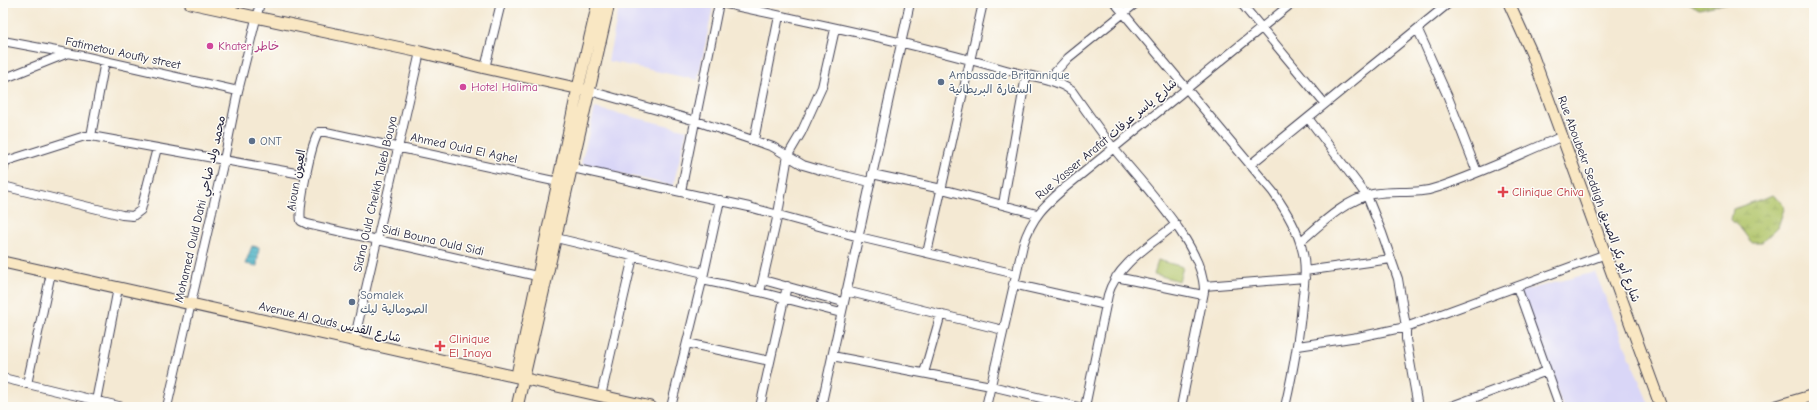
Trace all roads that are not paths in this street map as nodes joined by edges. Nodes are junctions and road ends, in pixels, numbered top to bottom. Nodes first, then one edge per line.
1 (190, 3) edge
2 (260, 3) edge
3 (501, 3) edge
4 (598, 3) edge
5 (609, 3) edge
6 (719, 3) edge
7 (722, 3) edge
8 (910, 3) edge
9 (989, 3) edge
10 (1115, 3) edge
11 (1136, 3) edge
12 (1241, 3) edge
13 (1292, 3) edge
14 (1449, 3) edge
15 (1509, 3) edge
16 (982, 6) edge
17 (1124, 14) junction
18 (779, 16) junction
19 (256, 17) junction
20 (1261, 28) junction
21 (835, 29) junction
22 (1418, 30) junction
23 (3, 41) edge
24 (902, 44) junction
25 (420, 52) junction
26 (69, 53) junction
27 (971, 60) junction
28 (105, 61) junction
29 (485, 68) junction
30 (1026, 76) junction
31 (3, 79) edge
32 (1048, 80) junction
33 (578, 88) junction
34 (1185, 89) junction
35 (238, 91) junction
36 (590, 91) junction
37 (1325, 104) junction
38 (1308, 118) junction
39 (696, 121) junction
40 (91, 136) junction
41 (1563, 136) junction
42 (754, 140) junction
43 (315, 142) joint
44 (398, 146) junction
45 (157, 148) junction
46 (1114, 149) junction
47 (788, 154) junction
48 (224, 160) junction
49 (4, 162) edge
50 (1250, 165) junction
51 (566, 167) junction
52 (3, 172) edge
53 (1477, 172) junction
54 (307, 175) junction
55 (872, 178) junction
56 (562, 182) junction
57 (3, 186) edge
58 (942, 189) junction
59 (681, 191) junction
60 (1367, 196) junction
61 (720, 200) junction
62 (1002, 204) junction
63 (778, 214) junction
64 (1037, 214) junction
65 (301, 221) joint
66 (1176, 224) junction
67 (859, 236) junction
68 (556, 238) junction
69 (377, 239) junction
70 (1300, 242) junction
71 (927, 253) junction
72 (1606, 254) junction
73 (633, 257) junction
74 (1391, 259) junction
75 (3, 262) edge
76 (51, 273) junction
77 (1016, 274) junction
78 (1305, 274) junction
79 (537, 276) junction
80 (703, 276) junction
81 (1116, 277) junction
82 (763, 280) junction
83 (1014, 284) junction
84 (787, 286) junction
85 (1204, 286) junction
86 (1517, 287) junction
87 (118, 288) junction
88 (846, 291) junction
89 (760, 292) junction
90 (1203, 295) junction
91 (784, 298) junction
92 (843, 302) junction
93 (191, 304) junction
94 (1106, 305) junction
95 (841, 313) junction
96 (941, 314) junction
97 (1406, 327) junction
98 (1003, 330) junction
99 (354, 341) junction
100 (687, 343) junction
101 (1298, 346) junction
102 (832, 356) junction
103 (770, 361) junction
104 (1547, 371) junction
105 (924, 373) junction
106 (3, 378) edge
107 (520, 378) junction
108 (27, 384) junction
109 (991, 386) junction
110 (1814, 395) edge
111 (601, 396) junction
112 (96, 400) junction
113 (618, 404) edge
114 (123, 407) edge
115 (168, 407) edge
116 (509, 407) edge
117 (517, 407) edge
118 (651, 407) edge
119 (671, 407) edge
120 (760, 407) edge
121 (821, 407) edge
122 (986, 407) edge
123 (1079, 407) edge
124 (1085, 407) edge
125 (1181, 407) edge
126 (1284, 407) edge
127 (1418, 407) edge
128 (1449, 407) edge
129 (1560, 407) edge
130 (1661, 407) edge
131 (1774, 407) edge

1 - 19 street
2 - 19 street, Mohamed Ould Dahi محمد ولد ضاحي
3 - 29 street
4 - 33 street
5 - 36 street
6 - 39 street
7 - 18 street
8 - 24 street
9 - 16 street
10 - 17 street
11 - 17 street
12 - 20 street
13 - 20 street, Rue Yasser Arafat شارع ياسر عرفات
14 - 22 street
15 - 41 street, Rue Aboubekr Seddigh شارع أبو بكر الصديق
16 - 27 street
17 - 32 street
17 - 34 street
18 - 21 street
18 - 42 street
19 - 25 street
19 - 35 street, Mohamed Ould Dahi محمد ولد ضاحي
20 - 34 street, Rue Yasser Arafat شارع ياسر عرفات
20 - 37 street
21 - 24 street
21 - 47 street
22 - 37 street
22 - 53 street
23 - 26 street, Fatimetou Aoufly street
24 - 27 street
24 - 55 street
25 - 29 street
25 - 44 street, Sidna Ould Cheikh Taleb Bouya
26 - 28 street, Fatimetou Aoufly street
26 - 31 street
27 - 30 street
27 - 58 street
28 - 35 street, Fatimetou Aoufly street
28 - 40 street
29 - 33 street
30 - 32 street
30 - 62 street
32 - 46 street
33 - 36 street
33 - 51 street
34 - 46 street, Rue Yasser Arafat شارع ياسر عرفات
34 - 50 street
35 - 48 street, Mohamed Ould Dahi محمد ولد ضاحي
36 - 39 street
36 - 51 street
37 - 38 street
38 - 50 street
38 - 60 street
39 - 42 street
39 - 59 street
40 - 45 street
40 - 49 street
41 - 53 street
41 - 72 street, Rue Aboubekr Seddigh شارع أبو بكر الصديق
42 - 47 street
43 - 44 street, Ahmed Ould El Aghel
43 - 54 street, Aioun العيون
44 - 56 street, Ahmed Ould El Aghel
44 - 69 street, Sidna Ould Cheikh Taleb Bouya
45 - 48 street
45 - 57 street
46 - 64 street, Rue Yasser Arafat شارع ياسر عرفات
46 - 66 street
47 - 55 street
47 - 63 street
48 - 54 street
48 - 93 street, Mohamed Ould Dahi محمد ولد ضاحي
49 - 52 street
50 - 70 street
51 - 56 street
51 - 59 street
53 - 60 street
54 - 65 street, Aioun العيون
55 - 58 street
55 - 67 street
56 - 68 street
56 - 79 street
58 - 62 street
58 - 71 street
59 - 61 street
60 - 70 street
60 - 74 street
61 - 63 street
61 - 80 street
62 - 64 street
63 - 67 street
63 - 82 street
64 - 77 street, Rue Yasser Arafat شارع ياسر عرفات
65 - 69 street, Sidi Bouna Ould Sidi
66 - 81 street
66 - 85 street
67 - 71 street
67 - 88 street
68 - 73 street
68 - 107 street
69 - 79 street, Sidi Bouna Ould Sidi
69 - 99 street, Sidna Ould Cheikh Taleb Bouya
70 - 78 street
71 - 77 street
72 - 86 street
72 - 130 street, Rue Aboubekr Seddigh شارع أبو بكر الصديق
73 - 80 street
73 - 111 street
74 - 78 street
74 - 97 street
75 - 76 street, Avenue Al Quds شارع القدس
76 - 87 street, Avenue Al Quds شارع القدس
76 - 108 street
77 - 83 street, Rue Yasser Arafat شارع ياسر عرفات
78 - 85 street
78 - 101 street
79 - 107 street
80 - 89 street
80 - 100 street
81 - 90 street
81 - 94 street
82 - 84 street
82 - 89 street
83 - 94 street
83 - 98 street, Rue Yasser Arafat شارع ياسر عرفات
84 - 91 street
84 - 92 street
85 - 90 street
86 - 97 street
86 - 104 street
87 - 93 street, Avenue Al Quds شارع القدس
87 - 112 street
88 - 92 street
88 - 96 street
89 - 91 street
90 - 125 street
91 - 95 street
91 - 103 street
92 - 95 street
93 - 99 street, Avenue Al Quds شارع القدس
93 - 115 street, Mohamed Ould Dahi محمد ولد ضاحي
94 - 124 street
95 - 102 street
96 - 98 street
96 - 105 street
97 - 101 street
97 - 127 street
98 - 109 street, Rue Yasser Arafat شارع ياسر عرفات
99 - 107 street, Avenue Al Quds شارع القدس
100 - 103 street
100 - 119 street
101 - 126 street
102 - 105 street
102 - 121 street
103 - 120 street
104 - 128 street
104 - 129 street
105 - 109 street
106 - 108 street
107 - 111 street, Avenue Al Quds شارع القدس
107 - 116 street
107 - 117 street
108 - 112 street
109 - 122 street, Rue Yasser Arafat شارع ياسر عرفات
109 - 123 street
110 - 131 street
111 - 113 street, Avenue Al Quds شارع القدس
112 - 114 street
113 - 118 street, Avenue Al Quds شارع القدس

